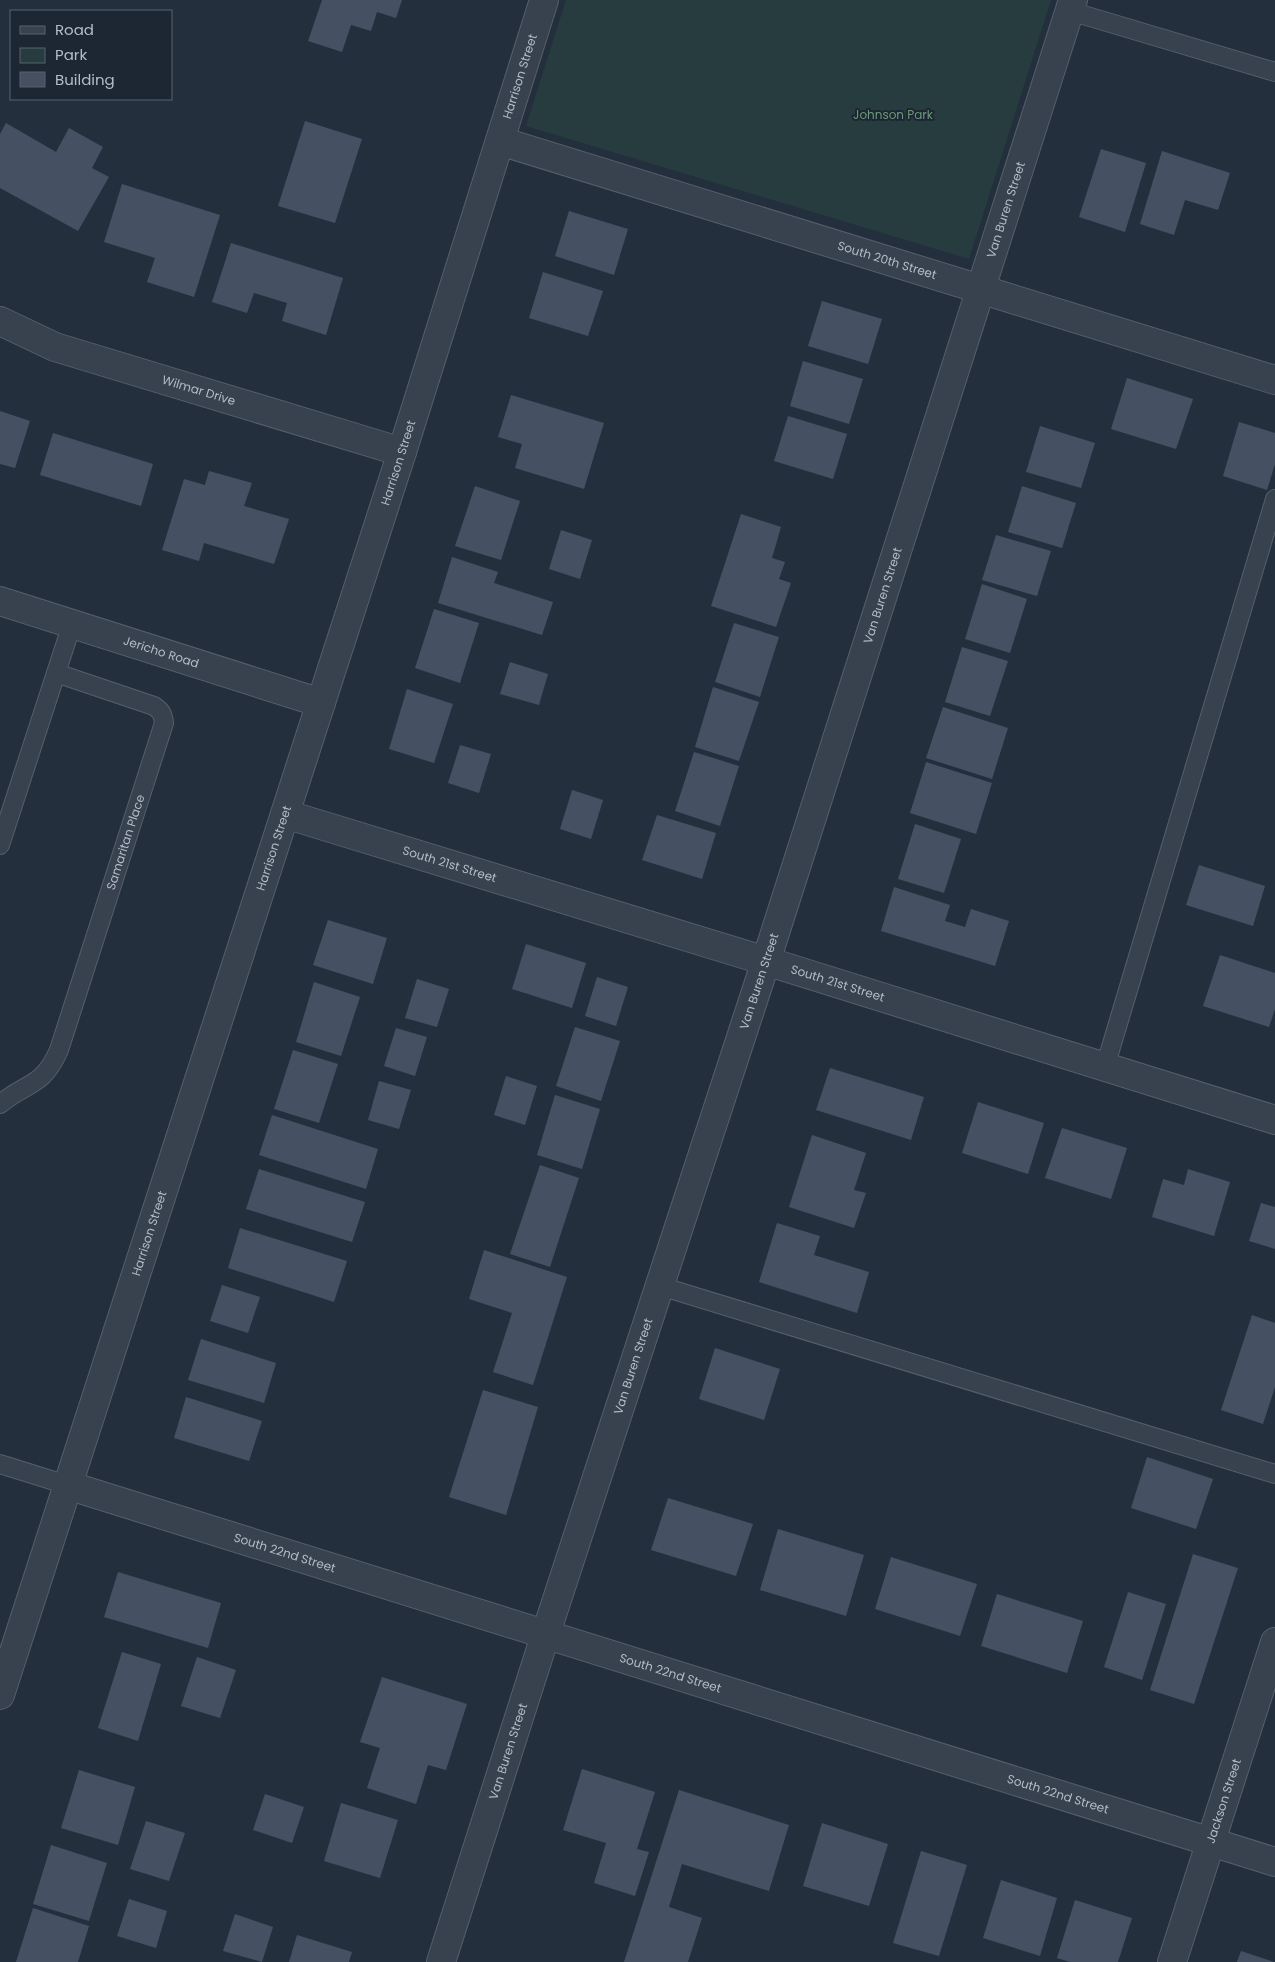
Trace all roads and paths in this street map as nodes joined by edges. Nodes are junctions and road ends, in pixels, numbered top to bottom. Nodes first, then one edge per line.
1 (544, 0) edge
2 (1071, 5) edge
3 (1275, 72) edge
4 (500, 141) junction
5 (981, 288) junction
6 (0, 321) edge
7 (1275, 380) edge
8 (402, 452) junction
9 (1275, 499) edge
10 (0, 601) edge
11 (72, 624) junction
12 (56, 673) junction
13 (321, 704) junction
14 (285, 814) junction
15 (0, 845) edge
16 (766, 961) junction
17 (1105, 1067) junction
18 (0, 1104) edge
19 (1275, 1120) edge
20 (660, 1286) junction
21 (0, 1464) edge
22 (1275, 1474) edge
23 (67, 1485) junction
24 (546, 1633) junction
25 (1275, 1642) edge
26 (0, 1695) edge
27 (1211, 1842) junction
28 (1275, 1862) edge
29 (441, 1962) edge
30 (1172, 1962) edge

1 - 4 street, Harrison Street
2 - 3 lane
2 - 5 street, Van Buren Street
4 - 5 street, South 20th Street
4 - 8 street, Harrison Street
5 - 7 street, South 20th Street
5 - 16 street, Van Buren Street
6 - 8 street, Wilmar Drive
8 - 13 street, Harrison Street
9 - 17 lane
10 - 11 street, Jericho Road
11 - 12 lane
11 - 13 street, Jericho Road
12 - 15 lane
12 - 18 lane, Samaritan Place
13 - 14 street, Harrison Street
14 - 16 street, South 21st Street
14 - 23 street, Harrison Street
16 - 17 street, South 21st Street
16 - 20 street, Van Buren Street
17 - 19 street, South 21st Street
20 - 22 lane
20 - 24 street, Van Buren Street
21 - 23 lane
23 - 24 street, South 22nd Street
23 - 26 street, Harrison Street
24 - 27 street, South 22nd Street
24 - 29 street, Van Buren Street
25 - 27 street, Jackson Street
27 - 28 street, South 22nd Street
27 - 30 street, Jackson Street

